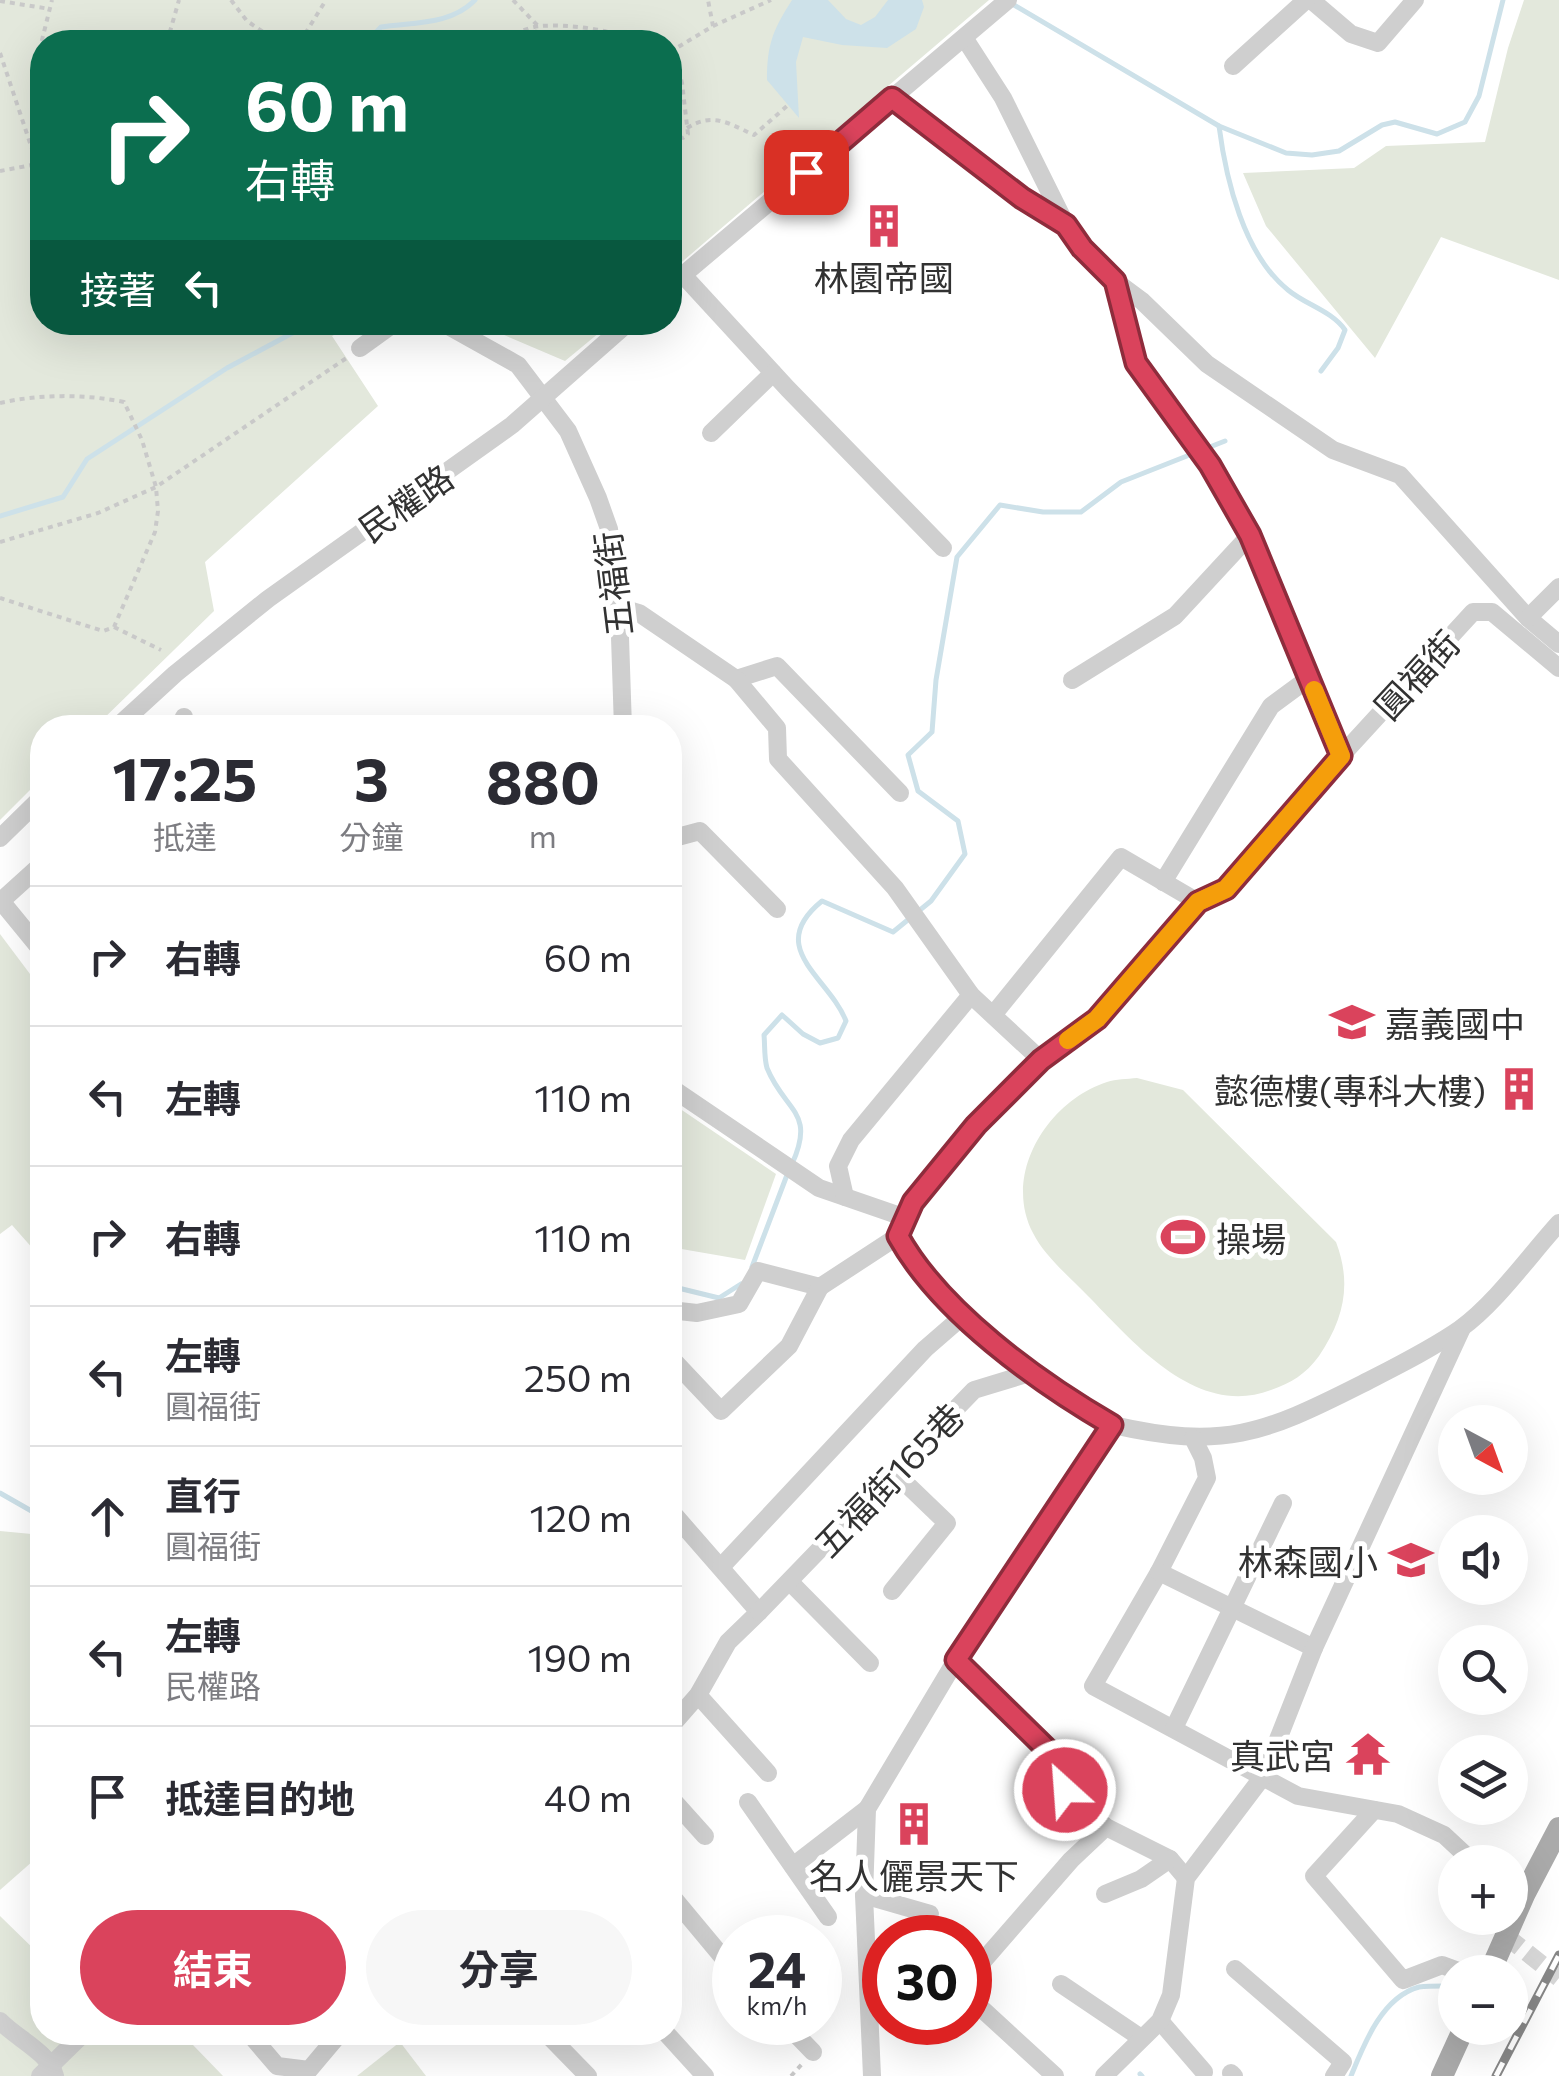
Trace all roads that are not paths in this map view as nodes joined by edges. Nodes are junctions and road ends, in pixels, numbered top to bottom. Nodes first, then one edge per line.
1 (1008, 0) edge
2 (1308, 0) edge
3 (1415, 0) edge
4 (965, 39) junction
5 (1233, 66) dead end
6 (892, 98) junction
7 (1066, 225) junction
8 (682, 275) edge
9 (1115, 281) junction
10 (682, 286) edge
11 (378, 335) edge
12 (464, 335) edge
13 (614, 335) edge
14 (360, 348) road end
15 (773, 373) junction
16 (543, 396) junction
17 (711, 433) dead end
18 (1250, 535) junction
19 (943, 548) dead end
20 (1559, 587) edge
21 (619, 608) junction
22 (1528, 618) junction
23 (1559, 644) edge
24 (1559, 668) edge
25 (1309, 678) junction
26 (736, 679) junction
27 (1072, 680) dead end
28 (130, 715) edge
29 (623, 715) edge
30 (1341, 756) junction
31 (900, 793) dead end
32 (30, 809) edge
33 (682, 836) edge
34 (0, 838) edge
35 (30, 875) edge
36 (1163, 882) junction
37 (0, 901) edge
38 (1198, 902) junction
39 (778, 908) dead end
40 (30, 936) edge
41 (971, 995) junction
42 (993, 1015) junction
43 (1041, 1060) junction
44 (682, 1096) edge
45 (846, 1197) junction
46 (906, 1218) junction
47 (1559, 1223) edge
48 (898, 1236) junction
49 (820, 1287) junction
50 (682, 1311) edge
51 (962, 1316) junction
52 (1462, 1328) junction
53 (682, 1370) edge
54 (1034, 1372) junction
55 (1112, 1425) junction
56 (1193, 1438) junction
57 (894, 1472) junction
58 (1282, 1503) dead end
59 (682, 1523) edge
60 (721, 1567) junction
61 (1159, 1572) junction
62 (790, 1582) junction
63 (892, 1592) dead end
64 (1230, 1606) junction
65 (759, 1612) junction
66 (1314, 1648) junction
67 (956, 1660) junction
68 (870, 1663) dead end
69 (698, 1695) junction
70 (682, 1713) edge
71 (1174, 1728) junction
72 (768, 1773) dead end
73 (1264, 1775) junction
74 (748, 1802) dead end
75 (867, 1809) junction
76 (1374, 1810) junction
77 (682, 1811) edge
78 (1106, 1826) junction
79 (1559, 1828) edge
80 (705, 1836) dead end
81 (1455, 1845) edge
82 (1170, 1859) junction
83 (793, 1866) junction
84 (1528, 1874) edge
85 (1186, 1878) junction
86 (1105, 1894) dead end
87 (864, 1896) junction
88 (682, 1908) edge
89 (930, 1914) dead end
90 (827, 1915) edge
91 (712, 1944) edge
92 (992, 1951) edge
93 (1438, 1967) edge
94 (1235, 1968) dead end
95 (1061, 1984) dead end
96 (992, 2018) edge
97 (0, 2021) edge
98 (1160, 2021) junction
99 (1141, 2038) junction
100 (74, 2045) edge
101 (259, 2045) edge
102 (330, 2045) edge
103 (558, 2045) edge
104 (676, 2045) edge
105 (806, 2045) edge
106 (1456, 2045) edge
107 (813, 2052) dead end
108 (49, 2072) edge
109 (1204, 2072) dead end
110 (588, 2076) edge
111 (705, 2076) edge
112 (872, 2076) edge
113 (1054, 2076) edge
114 (1104, 2076) edge
115 (1334, 2076) edge
116 (1442, 2076) edge

1 - 4 street
2 - 3 street
2 - 5 street
4 - 6 street
4 - 7 street
6 - 7 street
6 - 8 street
7 - 9 street
9 - 18 street, 圓福街
9 - 22 street
10 - 15 street
11 - 14 street
12 - 16 street, 五福街
13 - 16 street, 民權路
15 - 17 street
15 - 19 street
16 - 21 street, 五福街
16 - 28 street, 民權路
18 - 25 street, 圓福街
18 - 27 street
20 - 22 street
21 - 26 street
21 - 29 street, 五福街
22 - 23 street
24 - 30 street, 圓福街
25 - 30 street, 圓福街
25 - 36 street
26 - 31 street
26 - 41 street
30 - 38 street
32 - 34 street
33 - 39 street
35 - 37 street
36 - 38 street
36 - 42 street
37 - 40 street
38 - 43 street
41 - 42 street
41 - 45 street
42 - 43 street
43 - 46 street
44 - 45 street
45 - 46 street
46 - 48 street
47 - 52 street
48 - 49 street
48 - 51 street
49 - 50 street
49 - 53 street
51 - 54 street
51 - 60 street
52 - 56 street
52 - 66 street
54 - 55 street
54 - 57 street, 五福街165巷
55 - 56 street
55 - 67 street
56 - 61 street
57 - 62 street, 五福街165巷
57 - 63 street
58 - 64 street
59 - 60 street
60 - 65 street
61 - 64 street
61 - 71 street
62 - 65 street, 五福街165巷
62 - 68 street
64 - 66 street
64 - 71 street
65 - 69 street
66 - 73 street
67 - 75 street
67 - 78 street
69 - 70 street
69 - 72 street
71 - 73 street
73 - 76 street
73 - 85 street
74 - 83 street
75 - 83 street
75 - 87 street
76 - 81 street
76 - 93 street
77 - 80 street
78 - 82 street
78 - 92 street
79 - 84 main road
82 - 85 street
82 - 86 street
83 - 90 street
85 - 98 street
87 - 89 street
87 - 112 street
88 - 91 street
94 - 115 street
95 - 99 street
96 - 113 street
97 - 108 street
98 - 99 street
98 - 109 street
99 - 114 street
100 - 108 street
101 - 102 street
103 - 110 street
104 - 111 street
105 - 107 street
106 - 116 main road

